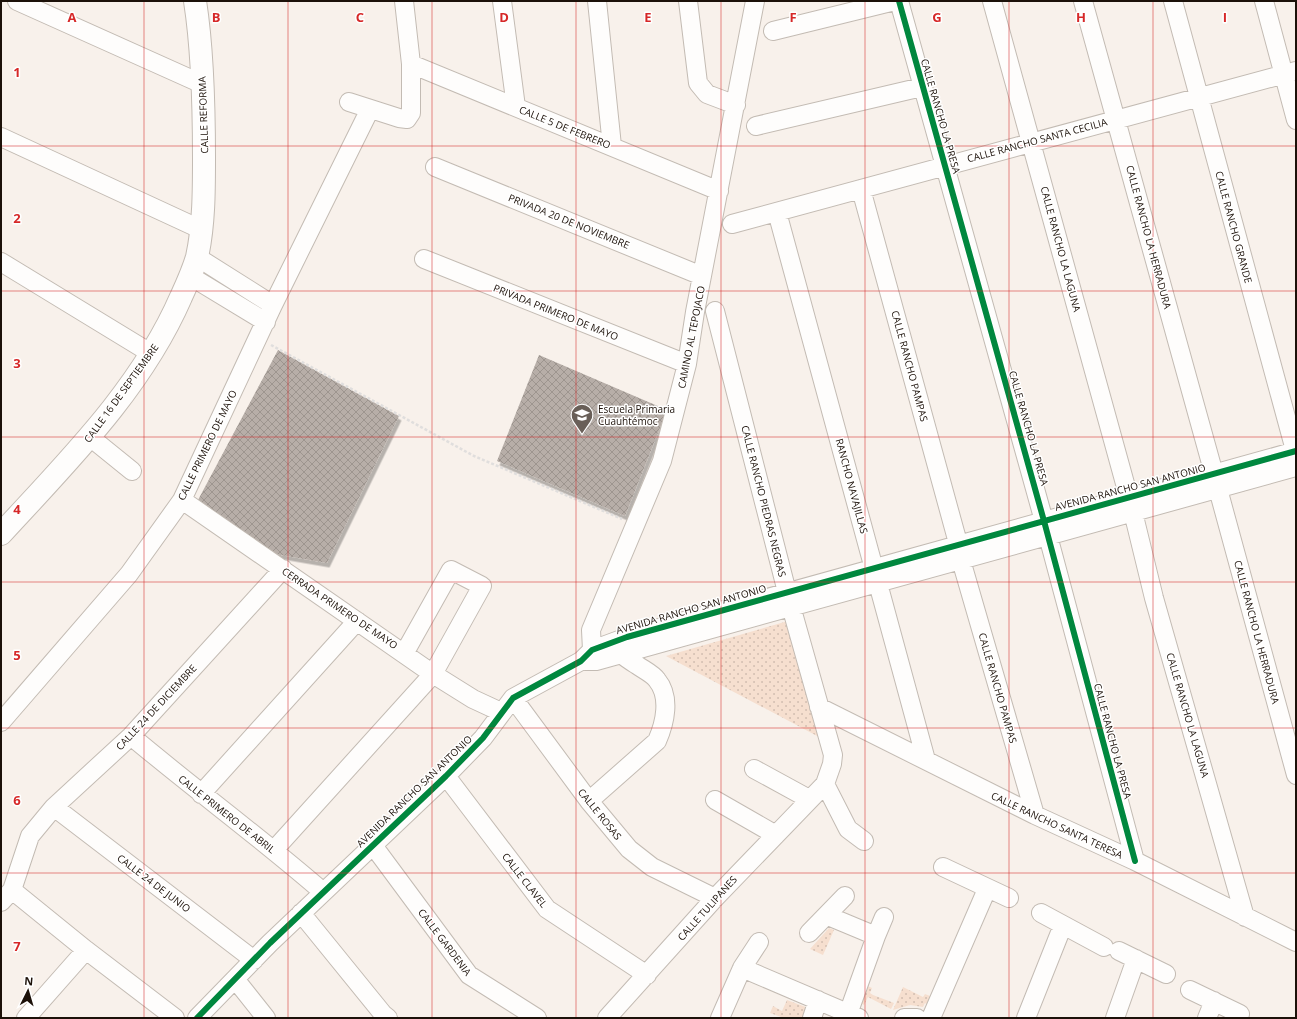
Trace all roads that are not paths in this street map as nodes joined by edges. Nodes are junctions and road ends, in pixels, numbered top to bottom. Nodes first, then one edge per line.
1 (195, 1) edge
2 (404, 1) edge
3 (502, 1) edge
4 (597, 1) edge
5 (688, 1) edge
6 (755, 1) edge
7 (895, 1) edge
8 (899, 1) edge
9 (992, 1) edge
10 (1083, 1) edge
11 (1173, 1) edge
12 (1264, 1) edge
13 (22, 2) edge
14 (773, 31) dead end
15 (411, 64) junction
16 (1290, 72) edge
17 (202, 84) junction
18 (922, 87) junction
19 (1199, 96) junction
20 (349, 102) dead end
21 (736, 105) junction
22 (516, 107) junction
23 (370, 109) junction
24 (1116, 119) junction
25 (1296, 120) edge
26 (756, 126) dead end
27 (1, 137) edge
28 (1031, 142) junction
29 (612, 146) junction
30 (945, 165) junction
31 (435, 167) dead end
32 (861, 189) junction
33 (719, 190) junction
34 (778, 212) junction
35 (732, 224) dead end
36 (200, 229) junction
37 (424, 259) dead end
38 (1, 262) edge
39 (193, 267) junction
40 (702, 276) junction
41 (273, 305) junction
42 (716, 312) dead end
43 (262, 329) junction
44 (152, 354) junction
45 (687, 364) junction
46 (90, 437) junction
47 (1296, 456) edge
48 (132, 471) dead end
49 (1216, 481) junction
50 (182, 500) junction
51 (1131, 505) junction
52 (1046, 528) junction
53 (1, 534) edge
54 (960, 552) junction
55 (283, 569) junction
56 (876, 575) junction
57 (789, 600) junction
58 (357, 621) junction
59 (617, 648) junction
60 (405, 652) junction
61 (590, 657) junction
62 (434, 674) junction
63 (513, 698) junction
64 (819, 707) junction
65 (501, 712) junction
66 (1, 722) edge
67 (131, 736) junction
68 (926, 760) junction
69 (754, 769) dead end
70 (1296, 775) edge
71 (446, 776) junction
72 (825, 784) junction
73 (201, 794) junction
74 (809, 799) junction
75 (715, 800) dead end
76 (589, 801) junction
77 (54, 807) junction
78 (1035, 815) junction
79 (776, 835) junction
80 (864, 841) dead end
81 (372, 844) junction
82 (274, 850) junction
83 (1135, 861) junction
84 (943, 867) dead end
85 (987, 889) junction
86 (323, 892) junction
87 (7, 896) edge
88 (845, 896) dead end
89 (715, 898) junction
90 (1009, 898) dead end
91 (1041, 913) dead end
92 (301, 914) junction
93 (828, 916) junction
94 (884, 917) dead end
95 (1245, 917) junction
96 (1063, 925) junction
97 (809, 933) dead end
98 (876, 936) junction
99 (759, 942) dead end
100 (1296, 942) edge
101 (86, 950) junction
102 (1136, 959) junction
103 (254, 960) junction
104 (742, 968) junction
105 (1166, 974) dead end
106 (647, 975) junction
107 (235, 979) junction
108 (1190, 990) dead end
109 (818, 1000) junction
110 (1214, 1001) junction
111 (1240, 1014) dead end
112 (854, 1016) edge
113 (26, 1018) edge
114 (175, 1018) edge
115 (197, 1018) edge
116 (266, 1018) edge
117 (388, 1018) edge
118 (537, 1018) edge
119 (607, 1018) edge
120 (720, 1018) edge
121 (812, 1018) edge
122 (904, 1018) edge
123 (917, 1018) edge
124 (931, 1018) edge
125 (1026, 1018) edge
126 (1115, 1018) edge
127 (1207, 1018) edge

1 - 17 main road, CALLE REFORMA
2 - 15 street
3 - 22 street
4 - 29 street
5 - 21 street
6 - 21 street, CAMINO AL TEPOJACO
7 - 14 street
8 - 18 street, CALLE RANCHO LA PRESA
9 - 28 street, CALLE RANCHO LA LAGUNA
10 - 24 street, CALLE RANCHO LA HERRADURA
11 - 19 street, CALLE RANCHO GRANDE
12 - 16 street
13 - 17 street
15 - 22 street, CALLE 5 DE FEBRERO
15 - 23 street
16 - 19 street, CALLE RANCHO SANTA CECILIA
16 - 25 street
17 - 36 main road, CALLE REFORMA
18 - 26 street
18 - 30 street, CALLE RANCHO LA PRESA
19 - 24 street, CALLE RANCHO SANTA CECILIA
19 - 47 street, CALLE RANCHO GRANDE
20 - 23 street
21 - 33 street, CAMINO AL TEPOJACO
22 - 29 street, CALLE 5 DE FEBRERO
23 - 41 street, CALLE PRIMERO DE MAYO
24 - 28 street, CALLE RANCHO SANTA CECILIA
24 - 49 street, CALLE RANCHO LA HERRADURA
27 - 36 street
28 - 30 street, CALLE RANCHO SANTA CECILIA
28 - 51 street, CALLE RANCHO LA LAGUNA
29 - 33 street, CALLE 5 DE FEBRERO
30 - 32 street, CALLE RANCHO SANTA CECILIA
30 - 52 street, CALLE RANCHO LA PRESA
31 - 40 street, PRIVADA 20 DE NOVIEMBRE
32 - 34 street, CALLE RANCHO SANTA CECILIA
32 - 54 street, CALLE RANCHO PAMPAS
33 - 40 street, CAMINO AL TEPOJACO
34 - 35 street, CALLE RANCHO SANTA CECILIA
34 - 56 street, RANCHO NAVAJILLAS
36 - 39 main road, CALLE 16 DE SEPTIEMBRE
37 - 45 street, PRIVADA PRIMERO DE MAYO
38 - 44 street
39 - 41 street
39 - 43 street
39 - 44 main road, CALLE 16 DE SEPTIEMBRE
40 - 45 street, CAMINO AL TEPOJACO
41 - 43 street, CALLE PRIMERO DE MAYO
42 - 57 street, CALLE RANCHO PIEDRAS NEGRAS
43 - 50 street, CALLE PRIMERO DE MAYO
44 - 46 main road, CALLE 16 DE SEPTIEMBRE
45 - 61 street, CAMINO AL TEPOJACO
46 - 48 street
46 - 53 main road, CALLE 16 DE SEPTIEMBRE
47 - 49 street, AVENIDA RANCHO SAN ANTONIO
49 - 51 street, AVENIDA RANCHO SAN ANTONIO
49 - 70 street, CALLE RANCHO LA HERRADURA
50 - 55 street, CERRADA PRIMERO DE MAYO
50 - 66 street, CALLE PRIMERO DE MAYO
51 - 52 street, AVENIDA RANCHO SAN ANTONIO
51 - 95 street, CALLE RANCHO LA LAGUNA
52 - 54 street, AVENIDA RANCHO SAN ANTONIO
52 - 83 street, CALLE RANCHO LA PRESA
54 - 56 street, AVENIDA RANCHO SAN ANTONIO
54 - 78 street, CALLE RANCHO PAMPAS
55 - 58 street, CERRADA PRIMERO DE MAYO
55 - 67 street, CALLE 24 DE DICIEMBRE
56 - 57 street, AVENIDA RANCHO SAN ANTONIO
56 - 68 street, RANCHO NAVAJILLAS
57 - 59 street, AVENIDA RANCHO SAN ANTONIO
57 - 64 street, CALLE RANCHO PIEDRAS NEGRAS
58 - 60 street, CERRADA PRIMERO DE MAYO
58 - 73 street
59 - 61 street, AVENIDA RANCHO SAN ANTONIO
59 - 76 street
60 - 62 street, CERRADA PRIMERO DE MAYO
60 - 62 street
61 - 63 street, AVENIDA RANCHO SAN ANTONIO
62 - 65 street, CERRADA PRIMERO DE MAYO
62 - 82 street
63 - 65 street, AVENIDA RANCHO SAN ANTONIO
63 - 76 street, CALLE ROSAS
64 - 68 street, CALLE RANCHO SANTA TERESA
64 - 72 street, CALLE RANCHO PIEDRAS NEGRAS
65 - 71 street, AVENIDA RANCHO SAN ANTONIO
67 - 73 street, CALLE PRIMERO DE ABRIL
67 - 77 street, CALLE 24 DE DICIEMBRE
68 - 78 street, CALLE RANCHO SANTA TERESA
69 - 74 street
71 - 81 street, AVENIDA RANCHO SAN ANTONIO
71 - 106 street, CALLE CLAVEL
72 - 74 street, CALLE RANCHO PIEDRAS NEGRAS
72 - 80 street
73 - 82 street, CALLE PRIMERO DE ABRIL
74 - 79 street, CALLE TULIPANES
75 - 79 street
76 - 89 street, CALLE ROSAS
77 - 87 street, CALLE 24 DE DICIEMBRE
77 - 103 street, CALLE 24 DE JUNIO
78 - 83 street, CALLE RANCHO SANTA TERESA
79 - 89 street, CALLE TULIPANES
81 - 86 street, AVENIDA RANCHO SAN ANTONIO
81 - 118 street, CALLE GARDENIA
82 - 86 street, CALLE PRIMERO DE ABRIL
83 - 95 street, CALLE RANCHO SANTA TERESA
84 - 85 street
85 - 90 street
85 - 124 street
86 - 92 street, AVENIDA RANCHO SAN ANTONIO
87 - 101 street
88 - 93 street
89 - 106 street, CALLE TULIPANES
91 - 96 street
92 - 103 street, AVENIDA RANCHO SAN ANTONIO
92 - 117 street
93 - 97 street
93 - 98 street
94 - 98 street
95 - 100 street, CALLE RANCHO SANTA TERESA
96 - 102 street
96 - 125 street
98 - 112 street
99 - 104 street
101 - 113 street
101 - 114 street
102 - 105 street
102 - 126 street
103 - 107 street, AVENIDA RANCHO SAN ANTONIO
104 - 109 street
104 - 120 street
106 - 119 street, CALLE TULIPANES
107 - 115 street, AVENIDA RANCHO SAN ANTONIO
107 - 116 street
108 - 110 street
109 - 112 street
109 - 121 street
110 - 111 street
110 - 127 street
122 - 123 street

